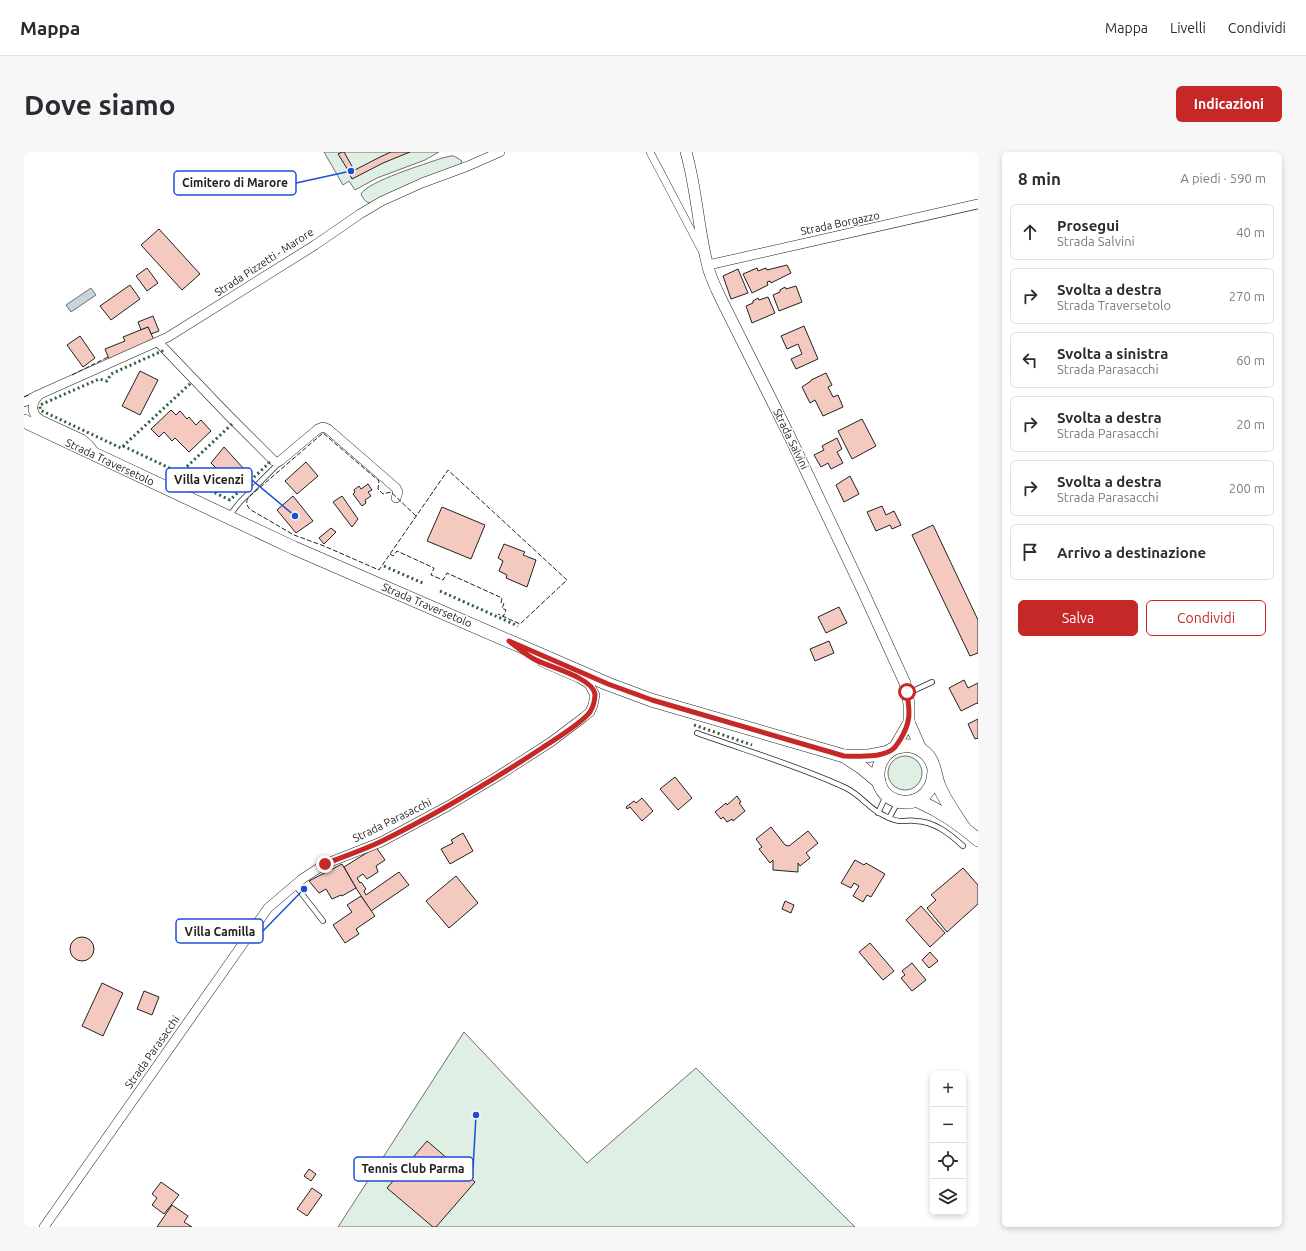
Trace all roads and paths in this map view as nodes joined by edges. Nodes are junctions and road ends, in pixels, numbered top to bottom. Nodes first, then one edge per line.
1 (500, 152) edge
2 (650, 152) edge
3 (686, 152) edge
4 (978, 204) edge
5 (708, 266) junction
6 (158, 342) junction
7 (41, 394) junction
8 (24, 402) edge
9 (27, 424) edge
10 (100, 457) junction
11 (281, 460) junction
12 (396, 498) dead end
13 (228, 518) junction
14 (509, 641) junction
15 (932, 682) dead end
16 (907, 692) junction
17 (909, 722) junction
18 (697, 733) dead end
19 (891, 750) junction
20 (922, 750) junction
21 (844, 756) junction
22 (934, 771) junction
23 (879, 782) junction
24 (892, 798) junction
25 (916, 800) junction
26 (878, 813) junction
27 (888, 818) junction
28 (964, 828) junction
29 (978, 840) edge
30 (963, 846) dead end
31 (295, 885) junction
32 (323, 921) dead end
33 (44, 1227) edge

1 - 6 street, Strada Pizzetti - Marore
2 - 5 street
3 - 5 street, Strada Salvini
4 - 5 street, Strada Borgazzo
5 - 16 street, Strada Salvini
6 - 7 street, Strada Pizzetti - Marore
6 - 11 street
7 - 8 street, Strada Pizzetti - Marore
7 - 10 street
9 - 10 main road, Strada Traversetolo
10 - 13 main road, Strada Traversetolo
11 - 12 street
11 - 13 lane
13 - 14 main road, Strada Traversetolo
14 - 21 main road, Strada Traversetolo
14 - 31 street, Strada Parasacchi
15 - 16 lane
16 - 17 street, Strada Salvini
17 - 19 street
17 - 20 street, Strada Salvini
18 - 26 lane
19 - 20 main road, Strada Traversetolo
19 - 21 main road, Strada Traversetolo
19 - 23 main road
20 - 22 main road
21 - 23 main road, Strada Traversetolo
22 - 25 main road
22 - 28 main road
23 - 24 main road, Strada Traversetolo
24 - 25 main road
24 - 26 lane
24 - 27 lane
25 - 28 main road
26 - 27 lane
27 - 30 lane
28 - 29 main road
31 - 32 lane
31 - 33 street, Strada Parasacchi

